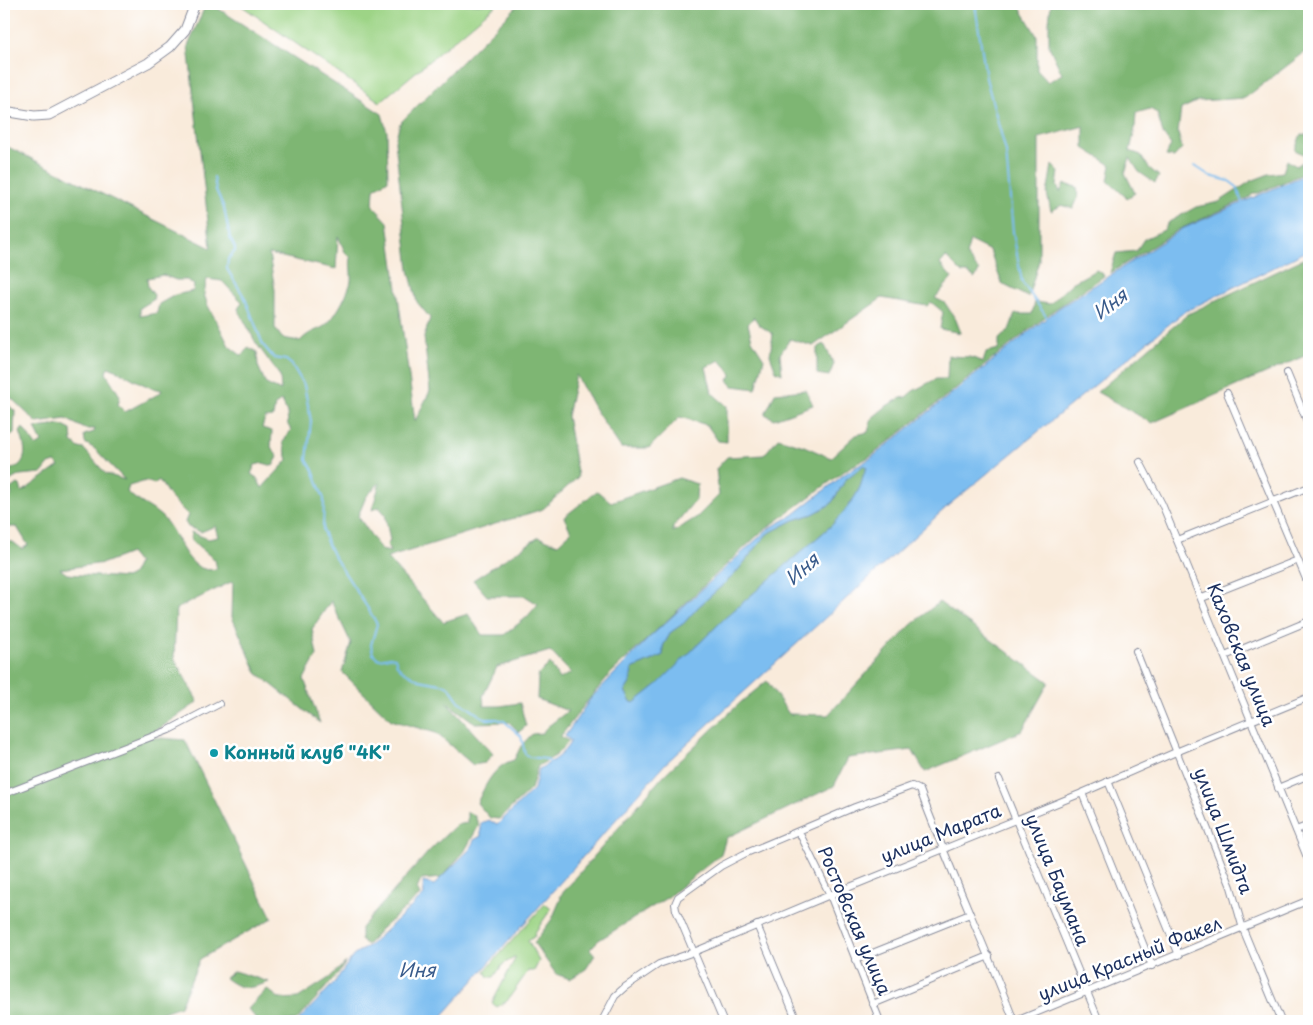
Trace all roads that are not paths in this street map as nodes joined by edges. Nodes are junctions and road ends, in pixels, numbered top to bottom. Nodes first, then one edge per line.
1 (195, 4) edge
2 (4, 111) edge
3 (1287, 373) dead end
4 (1228, 393) dead end
5 (1309, 426) edge
6 (1140, 462) dead end
7 (1309, 487) edge
8 (1273, 500) junction
9 (1177, 540) junction
10 (1298, 560) junction
11 (1309, 586) edge
12 (1202, 598) junction
13 (1309, 621) edge
14 (1136, 651) dead end
15 (1226, 656) junction
16 (1309, 697) edge
17 (219, 704) dead end
18 (1251, 721) junction
19 (1176, 752) junction
20 (1309, 775) edge
21 (999, 779) dead end
22 (1108, 782) junction
23 (1278, 788) junction
24 (1082, 793) junction
25 (4, 794) edge
26 (1016, 820) junction
27 (1309, 825) edge
28 (1296, 830) junction
29 (799, 832) junction
30 (942, 850) junction
31 (1309, 862) edge
32 (830, 895) junction
33 (1309, 900) edge
34 (970, 914) junction
35 (757, 925) junction
36 (1243, 929) junction
37 (694, 952) junction
38 (1179, 955) junction
39 (989, 956) junction
40 (855, 960) junction
41 (1152, 966) junction
42 (1087, 993) junction
43 (873, 1004) junction
44 (602, 1021) edge
45 (723, 1021) edge
46 (797, 1021) edge
47 (880, 1021) edge
48 (1015, 1021) edge
49 (1098, 1021) edge
50 (1281, 1021) edge

1 - 2 street
3 - 5 street
4 - 8 street
6 - 9 street, Каховская улица
7 - 8 street
8 - 9 street
8 - 10 street
9 - 12 street, Каховская улица
10 - 11 street
10 - 12 street
12 - 15 street, Каховская улица
13 - 15 street
14 - 19 street, улица Шмидта
15 - 18 street, Каховская улица
16 - 18 street, улица Марата
17 - 25 street
18 - 19 street, улица Марата
18 - 23 street, Каховская улица
19 - 22 street, улица Марата
19 - 36 street, улица Шмидта
20 - 23 street
21 - 26 street, улица Баумана
22 - 24 street, улица Марата
22 - 38 street
23 - 28 street, Каховская улица
24 - 26 street, улица Марата
24 - 41 street
26 - 30 street, улица Марата
26 - 42 street, улица Баумана
27 - 28 street
28 - 31 street, Каховская улица
29 - 30 street
29 - 32 street, Ростовская улица
29 - 37 street
30 - 32 street, улица Марата
30 - 34 street
32 - 35 street, улица Марата
32 - 40 street, Ростовская улица
33 - 36 street, улица Красный Факел
34 - 39 street
34 - 40 street
35 - 37 street, улица Марата
35 - 46 street
36 - 38 street, улица Красный Факел
36 - 50 street, улица Шмидта
37 - 44 street, улица Марата
37 - 45 street
38 - 41 street, улица Красный Факел
39 - 43 street
39 - 48 street
40 - 43 street, Ростовская улица
41 - 42 street, улица Красный Факел
42 - 48 street, улица Красный Факел
42 - 49 street, улица Баумана
43 - 47 street, Ростовская улица

